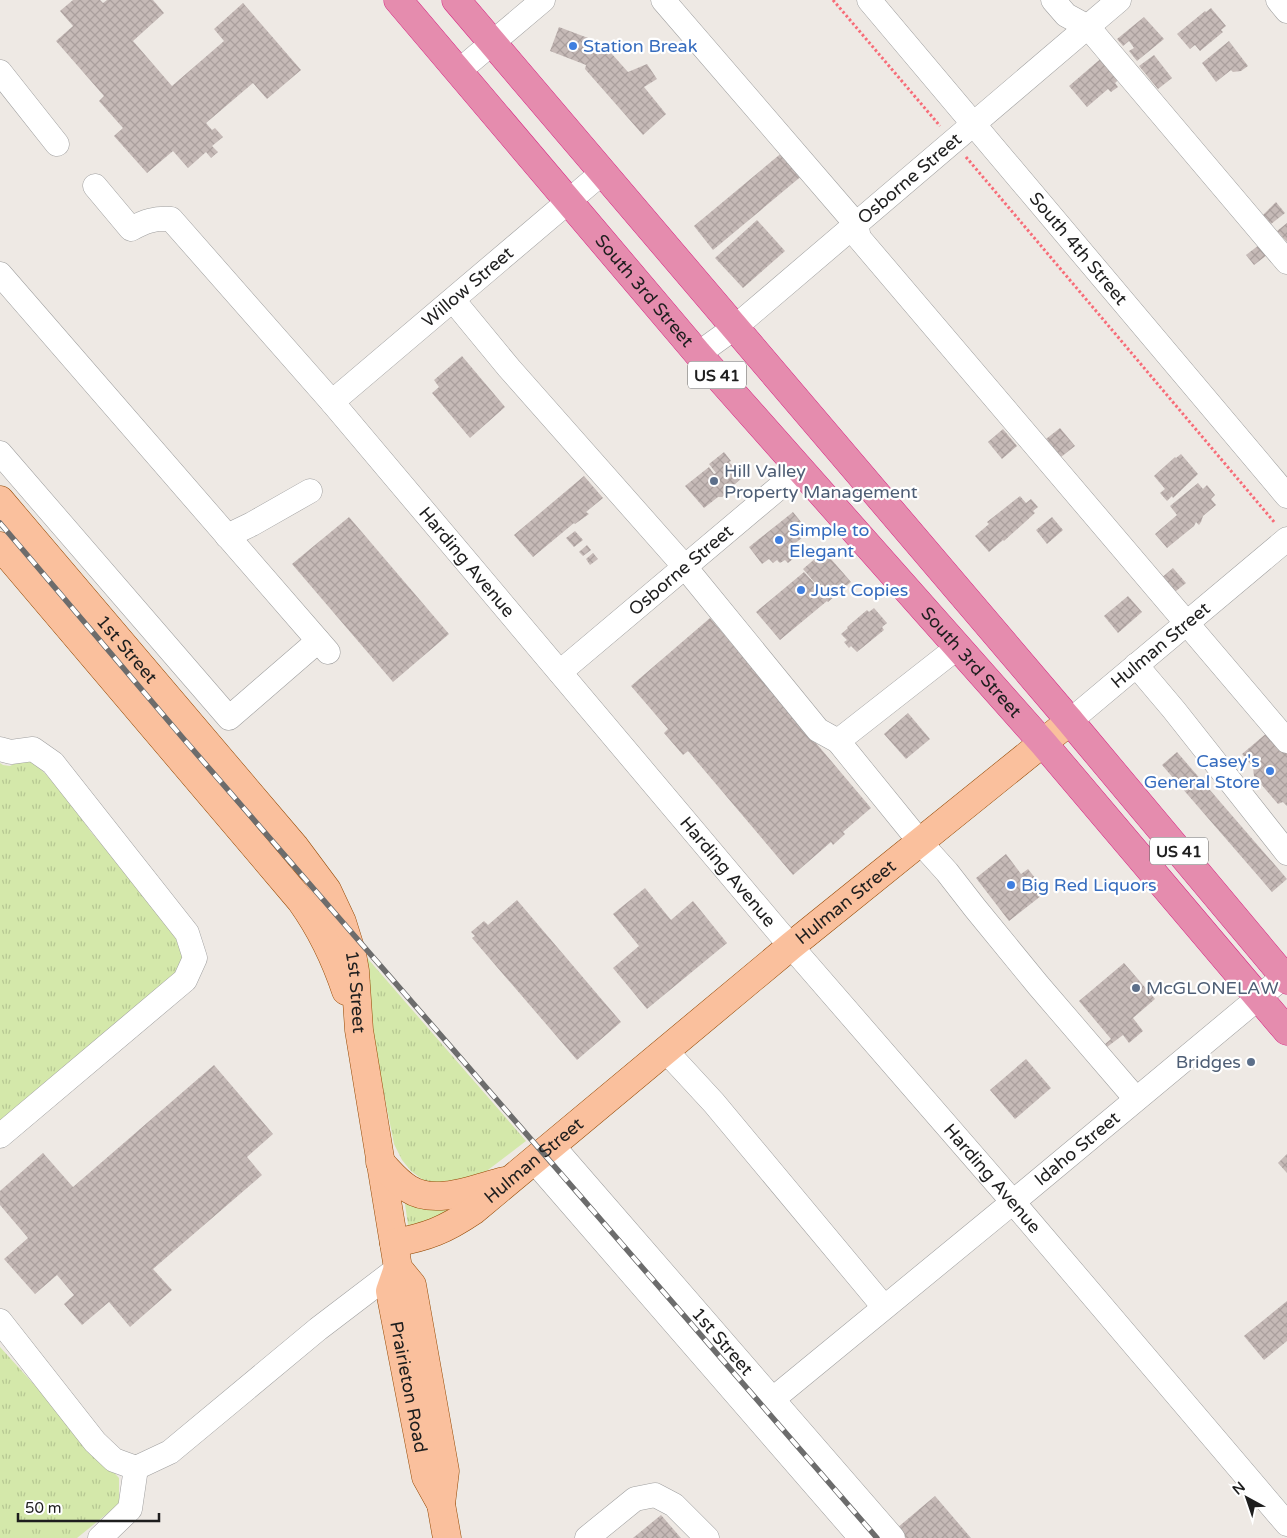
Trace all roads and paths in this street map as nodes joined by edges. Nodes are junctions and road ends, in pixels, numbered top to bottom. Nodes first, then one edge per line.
1 (398, 0) edge
2 (456, 0) edge
3 (543, 0) edge
4 (663, 0) edge
5 (833, 0) edge
6 (869, 0) edge
7 (1053, 0) edge
8 (1119, 0) edge
9 (1278, 0) edge
10 (1287, 11) edge
11 (1088, 27) junction
12 (492, 43) junction
13 (459, 71) junction
14 (0, 72) edge
15 (974, 124) junction
16 (953, 142) junction
17 (57, 144) dead end
18 (603, 172) junction
19 (94, 186) dead end
20 (568, 202) junction
21 (856, 224) junction
22 (1287, 262) edge
23 (0, 274) edge
24 (453, 300) junction
25 (734, 328) junction
26 (698, 354) junction
27 (332, 402) junction
28 (0, 453) edge
29 (801, 469) junction
30 (310, 491) dead end
31 (1287, 496) edge
32 (0, 500) edge
33 (227, 536) junction
34 (1287, 539) edge
35 (0, 546) edge
36 (685, 567) junction
37 (1186, 624) junction
38 (958, 647) junction
39 (1136, 665) junction
40 (560, 672) junction
41 (1070, 721) junction
42 (838, 741) junction
43 (1287, 741) edge
44 (1042, 743) junction
45 (0, 749) edge
46 (920, 842) junction
47 (1287, 853) edge
48 (791, 946) junction
49 (1286, 977) edge
50 (1258, 998) junction
51 (359, 1030) junction
52 (1287, 1031) edge
53 (666, 1050) junction
54 (1136, 1099) junction
55 (0, 1136) edge
56 (543, 1153) junction
57 (380, 1162) junction
58 (512, 1179) junction
59 (1013, 1202) junction
60 (396, 1255) junction
61 (884, 1307) junction
62 (0, 1321) edge
63 (773, 1398) junction
64 (136, 1468) junction
65 (1287, 1524) edge
66 (1287, 1531) edge
67 (100, 1538) edge
68 (447, 1538) edge
69 (587, 1538) edge
70 (707, 1538) edge
71 (861, 1538) edge
72 (893, 1538) edge
73 (1278, 1538) edge

1 - 13 highway, South 3rd Street / US 41
2 - 12 highway, South 3rd Street / US 41
3 - 12 street
4 - 21 street
5 - 16 path
6 - 15 street, South 4th Street
7 - 11 street
8 - 11 street, Osborne Street
9 - 10 street
11 - 15 street, Osborne Street
11 - 22 street
12 - 13 street
12 - 18 highway, South 3rd Street / US 41
13 - 20 highway, South 3rd Street / US 41
14 - 17 street
15 - 16 street, Osborne Street
15 - 31 street, South 4th Street
16 - 21 street, Osborne Street
16 - 34 path
18 - 20 street, Willow Street
18 - 25 highway, South 3rd Street / US 41
19 - 27 street, Harding Avenue
20 - 24 street, Willow Street
20 - 26 highway, South 3rd Street / US 41
21 - 25 street, Osborne Street
21 - 37 street
23 - 33 street
24 - 27 street, Willow Street
24 - 36 street
25 - 26 street, Osborne Street
25 - 41 highway, South 3rd Street / US 41
26 - 29 highway, South 3rd Street / US 41
27 - 40 street, Harding Avenue
28 - 33 street
29 - 36 street, Osborne Street
29 - 38 highway, South 3rd Street / US 41
30 - 33 street
32 - 51 main road, 1st Street
34 - 37 street, Hulman Street
35 - 51 main road, 1st Street
36 - 40 street, Osborne Street
36 - 42 street
37 - 39 street, Hulman Street
37 - 43 street
38 - 42 street
38 - 44 highway, South 3rd Street / US 41
39 - 41 street, Hulman Street
39 - 47 street
40 - 48 street, Harding Avenue
41 - 44 main road, Hulman Street
41 - 49 highway, South 3rd Street / US 41
42 - 46 street
44 - 46 main road, Hulman Street
44 - 50 highway, South 3rd Street / US 41
45 - 55 street
46 - 48 main road, Hulman Street
46 - 54 street
48 - 53 main road, Hulman Street
48 - 59 street, Harding Avenue
49 - 50 street, Idaho Street
50 - 52 highway, South 3rd Street / US 41
50 - 54 street, Idaho Street
51 - 57 main road, Prairieton Road
53 - 56 main road, Hulman Street
53 - 61 street
54 - 59 street, Idaho Street
56 - 58 main road, Hulman Street
56 - 63 street, 1st Street
56 - 71 street, 1st Street
57 - 58 main road
57 - 60 main road, Prairieton Road
58 - 60 main road, Hulman Street
59 - 61 street, Idaho Street
59 - 65 street, Harding Avenue
60 - 64 street
60 - 68 main road, Prairieton Road
61 - 63 street, Idaho Street
62 - 64 street
63 - 72 street, 1st Street
64 - 67 street
66 - 73 street
69 - 70 street

